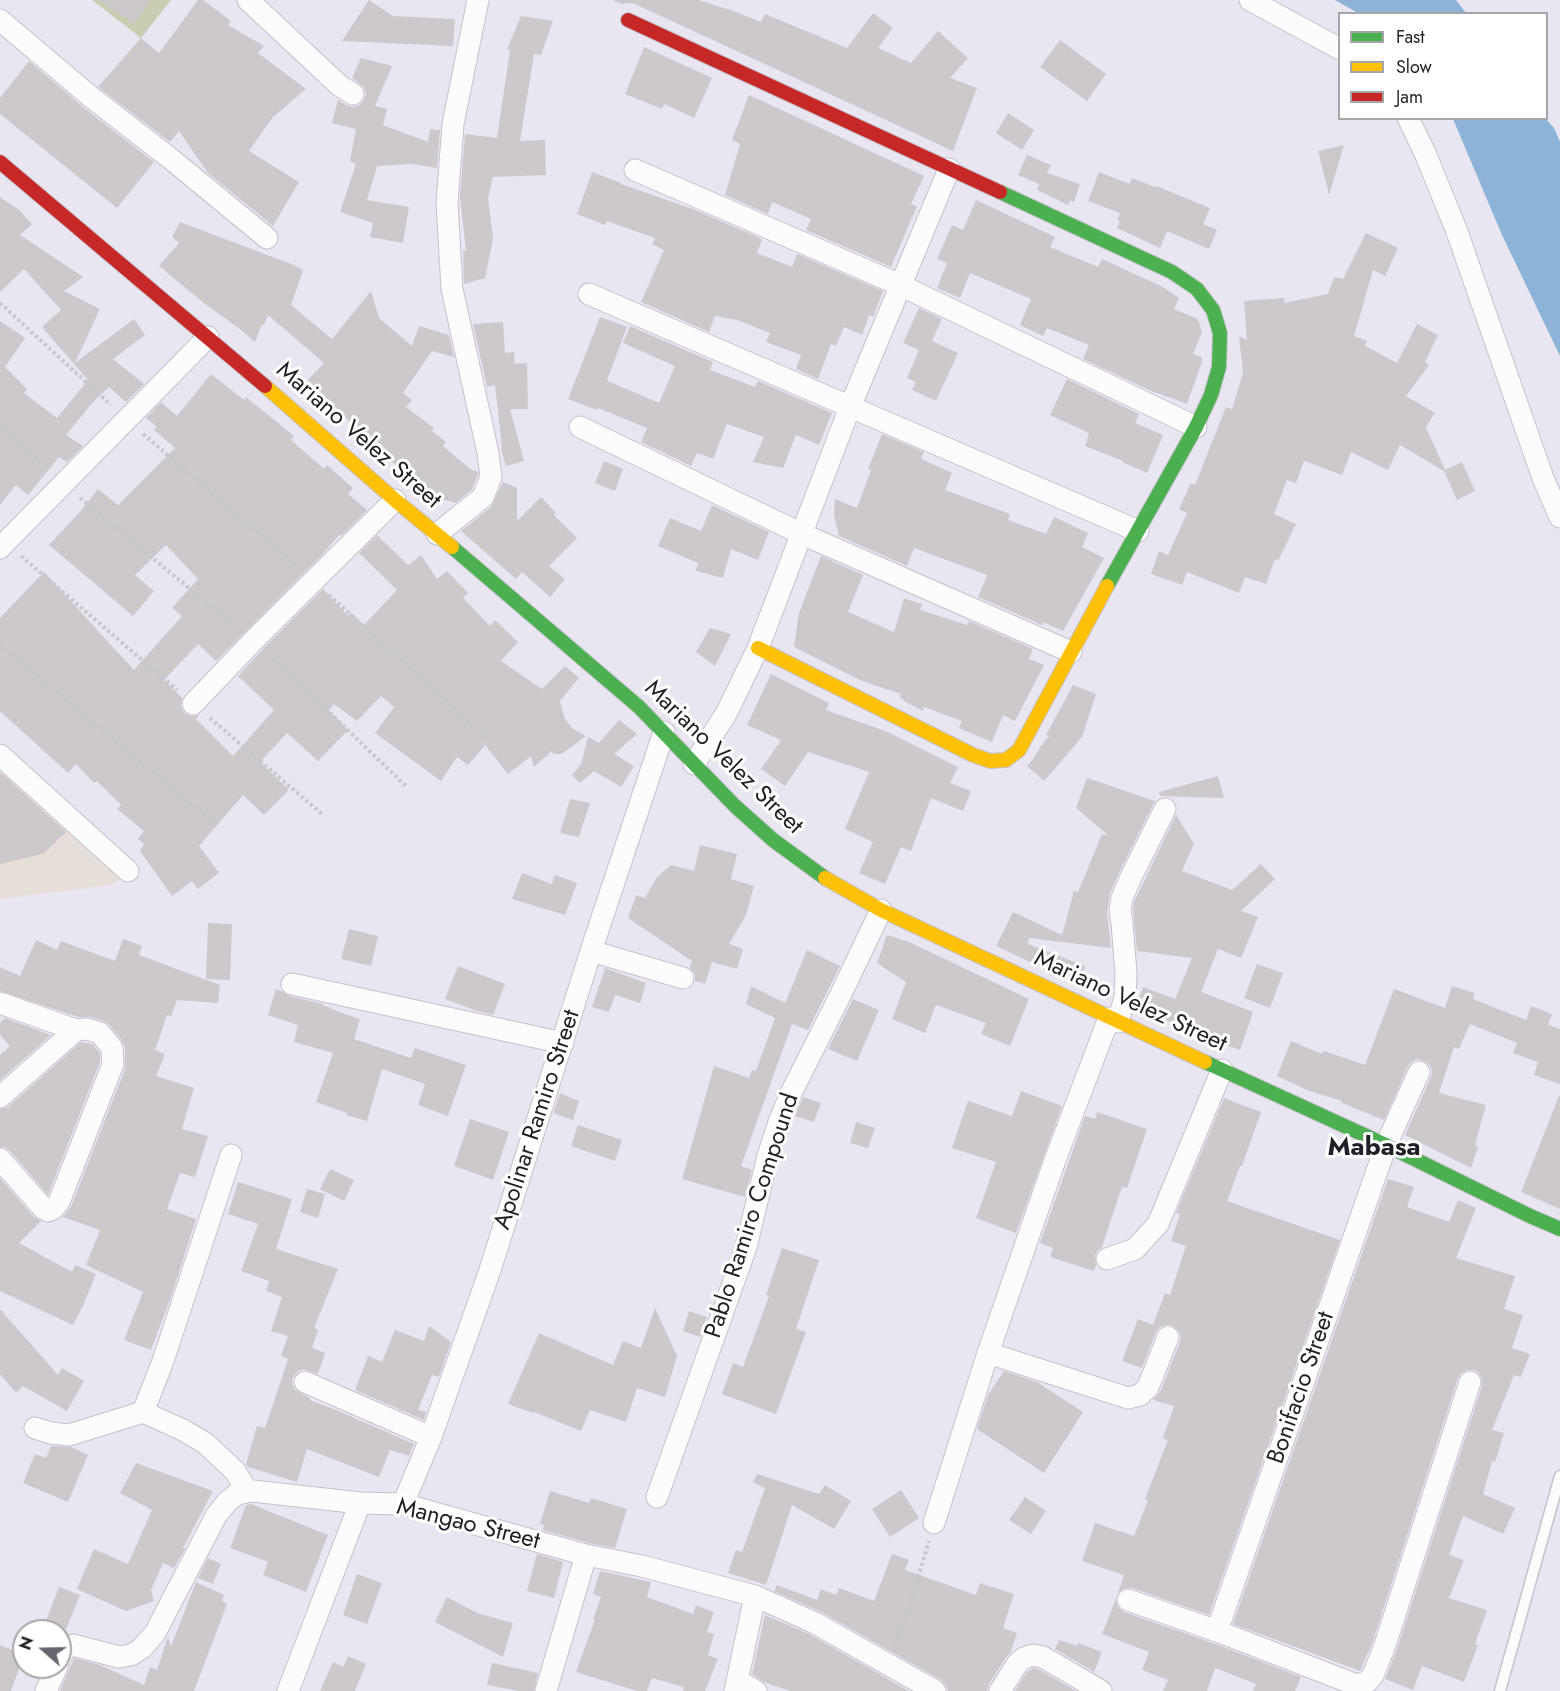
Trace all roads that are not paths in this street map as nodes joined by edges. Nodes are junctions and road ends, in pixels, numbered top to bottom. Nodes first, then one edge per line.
1 (248, 0) edge
2 (478, 0) edge
3 (1250, 0) edge
4 (0, 20) edge
5 (628, 20) dead end
6 (1338, 49) edge
7 (353, 94) dead end
8 (1409, 120) edge
9 (0, 162) edge
10 (949, 169) junction
11 (635, 170) dead end
12 (267, 238) dead end
13 (900, 285) junction
14 (589, 294) dead end
15 (208, 337) junction
16 (850, 407) junction
17 (580, 427) dead end
18 (1196, 427) junction
19 (395, 500) junction
20 (1560, 517) edge
21 (1138, 531) junction
22 (437, 534) junction
23 (802, 534) junction
24 (3, 545) edge
25 (758, 648) junction
26 (1071, 652) junction
27 (193, 704) road end
28 (664, 732) junction
29 (0, 755) edge
30 (694, 764) junction
31 (1165, 809) dead end
32 (128, 871) dead end
33 (881, 910) junction
34 (591, 951) junction
35 (683, 978) dead end
36 (292, 984) dead end
37 (0, 1003) edge
38 (1113, 1020) junction
39 (75, 1030) junction
40 (563, 1043) junction
41 (1222, 1070) junction
42 (1419, 1072) dead end
43 (0, 1097) edge
44 (1386, 1145) junction
45 (231, 1155) dead end
46 (0, 1159) edge
47 (1560, 1229) edge
48 (1107, 1259) dead end
49 (1168, 1337) dead end
50 (988, 1353) junction
51 (305, 1382) dead end
52 (1470, 1382) dead end
53 (143, 1412) junction
54 (35, 1428) dead end
55 (431, 1437) junction
56 (1560, 1476) edge
57 (247, 1491) junction
58 (657, 1497) dead end
59 (360, 1503) junction
60 (403, 1504) junction
61 (934, 1523) road end
62 (586, 1556) junction
63 (755, 1596) junction
64 (1128, 1600) dead end
65 (1217, 1631) junction
66 (72, 1646) edge
67 (736, 1686) edge
68 (288, 1691) edge
69 (546, 1691) edge
70 (756, 1691) edge
71 (935, 1691) edge
72 (1000, 1691) edge
73 (1101, 1691) edge
74 (1500, 1691) edge

1 - 7 street
2 - 22 street
3 - 6 street
4 - 12 street
5 - 10 street
8 - 20 street
9 - 15 street, Mariano Velez Street
10 - 13 street
10 - 18 street
11 - 13 street
13 - 16 street
13 - 18 street
14 - 16 street
15 - 19 street, Mariano Velez Street
15 - 24 street
16 - 21 street
16 - 23 street
17 - 23 street
18 - 21 street
19 - 22 street, Mariano Velez Street
19 - 27 street
21 - 26 street
22 - 28 street, Mariano Velez Street
23 - 25 street
23 - 26 street
25 - 26 street
25 - 30 street
28 - 30 street, Mariano Velez Street
28 - 34 street, Apolinar Ramiro Street
29 - 32 street
30 - 33 street, Mariano Velez Street
31 - 38 street
33 - 38 street, Mariano Velez Street
33 - 58 street, Pablo Ramiro Compound
34 - 35 street
34 - 40 street, Apolinar Ramiro Street
36 - 40 street
37 - 39 street
38 - 41 street, Mariano Velez Street
38 - 50 street
39 - 43 street
39 - 46 street
40 - 55 street, Apolinar Ramiro Street
41 - 44 street, Mariano Velez Street
41 - 48 street
42 - 44 street, Bonifacio Street
44 - 47 street, Mariano Velez Street
44 - 65 street, Bonifacio Street
45 - 53 street
49 - 50 street
50 - 61 street
51 - 55 street
52 - 65 street
53 - 54 street
53 - 57 street
55 - 60 street, Apolinar Ramiro Street
56 - 74 lane
57 - 59 street, Mangao Street
57 - 66 street
59 - 60 street, Mangao Street
59 - 68 street
60 - 62 street, Mangao Street
62 - 63 street, Mangao Street
62 - 69 street
63 - 67 street
63 - 71 street, Mangao Street
64 - 65 street
67 - 70 street
72 - 73 street

